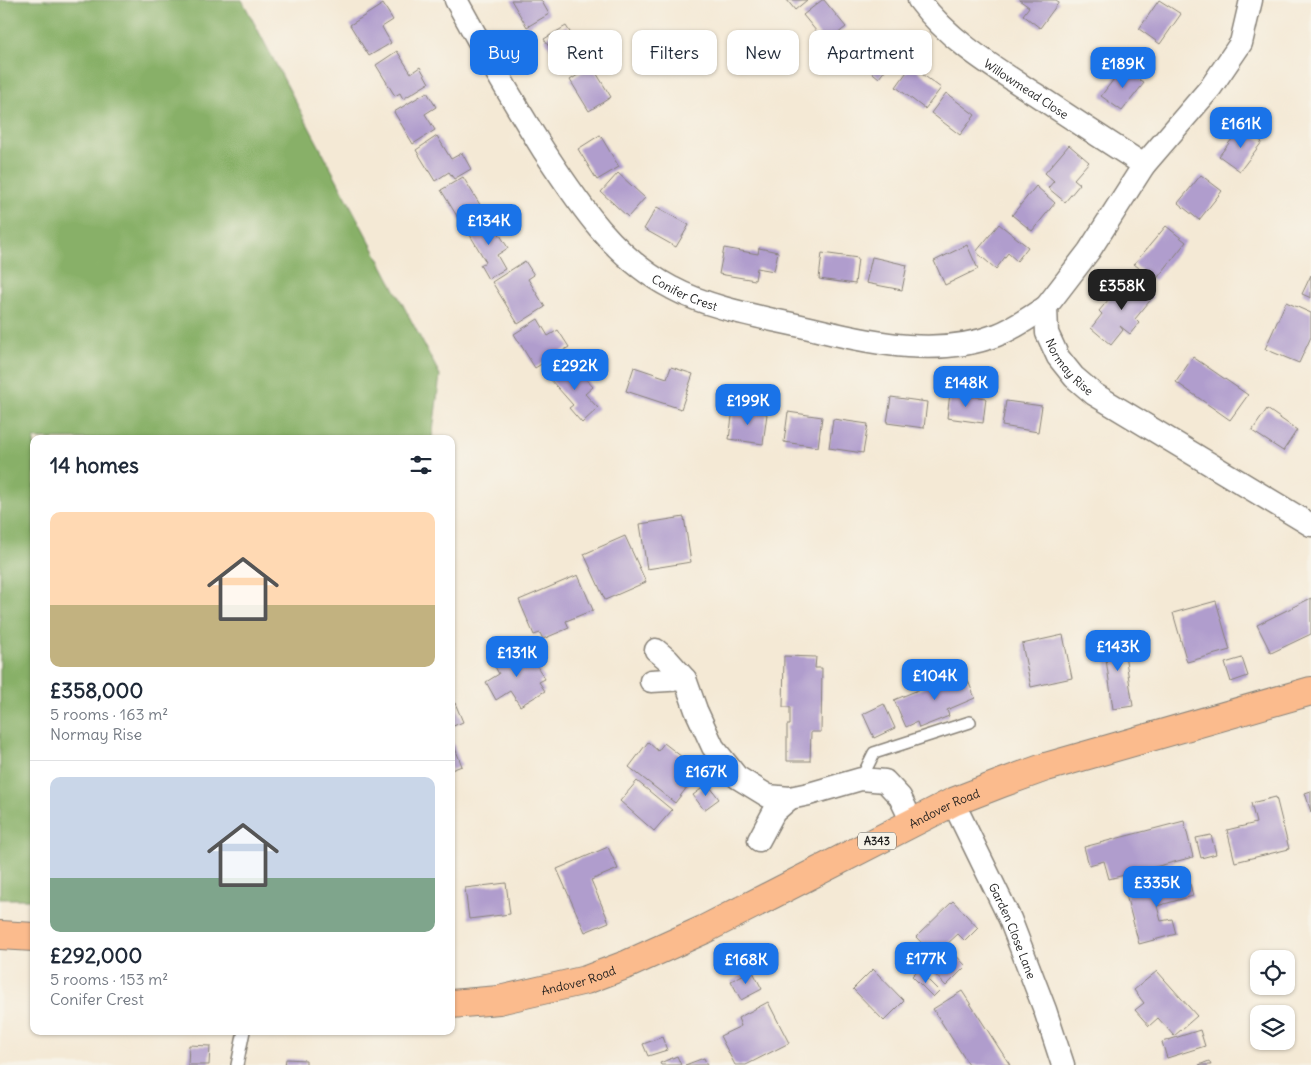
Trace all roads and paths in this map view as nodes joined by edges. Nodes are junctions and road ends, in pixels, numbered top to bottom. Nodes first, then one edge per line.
1 (456, 0) edge
2 (919, 0) edge
3 (1251, 0) edge
4 (1144, 165) junction
5 (1046, 306) junction
6 (1311, 525) edge
7 (656, 650) dead end
8 (685, 679) junction
9 (651, 681) dead end
10 (1311, 691) edge
11 (970, 722) dead end
12 (861, 779) junction
13 (790, 798) junction
14 (953, 802) junction
15 (913, 824) junction
16 (759, 840) dead end
17 (0, 935) edge
18 (30, 937) edge
19 (455, 1004) edge
20 (243, 1035) edge
21 (237, 1065) edge
22 (1063, 1065) edge

1 - 5 street, Conifer Crest
2 - 4 street, Willowmead Close
3 - 4 street
4 - 5 street
5 - 6 street, Normay Rise
7 - 8 street
8 - 9 street
8 - 13 street
10 - 14 main road, Andover Road / A343
11 - 12 lane
12 - 13 street
12 - 15 street
13 - 16 street
14 - 15 main road, Andover Road / A343
14 - 22 street, Garden Close Lane
15 - 19 main road, Andover Road / A343
17 - 18 main road
20 - 21 lane

